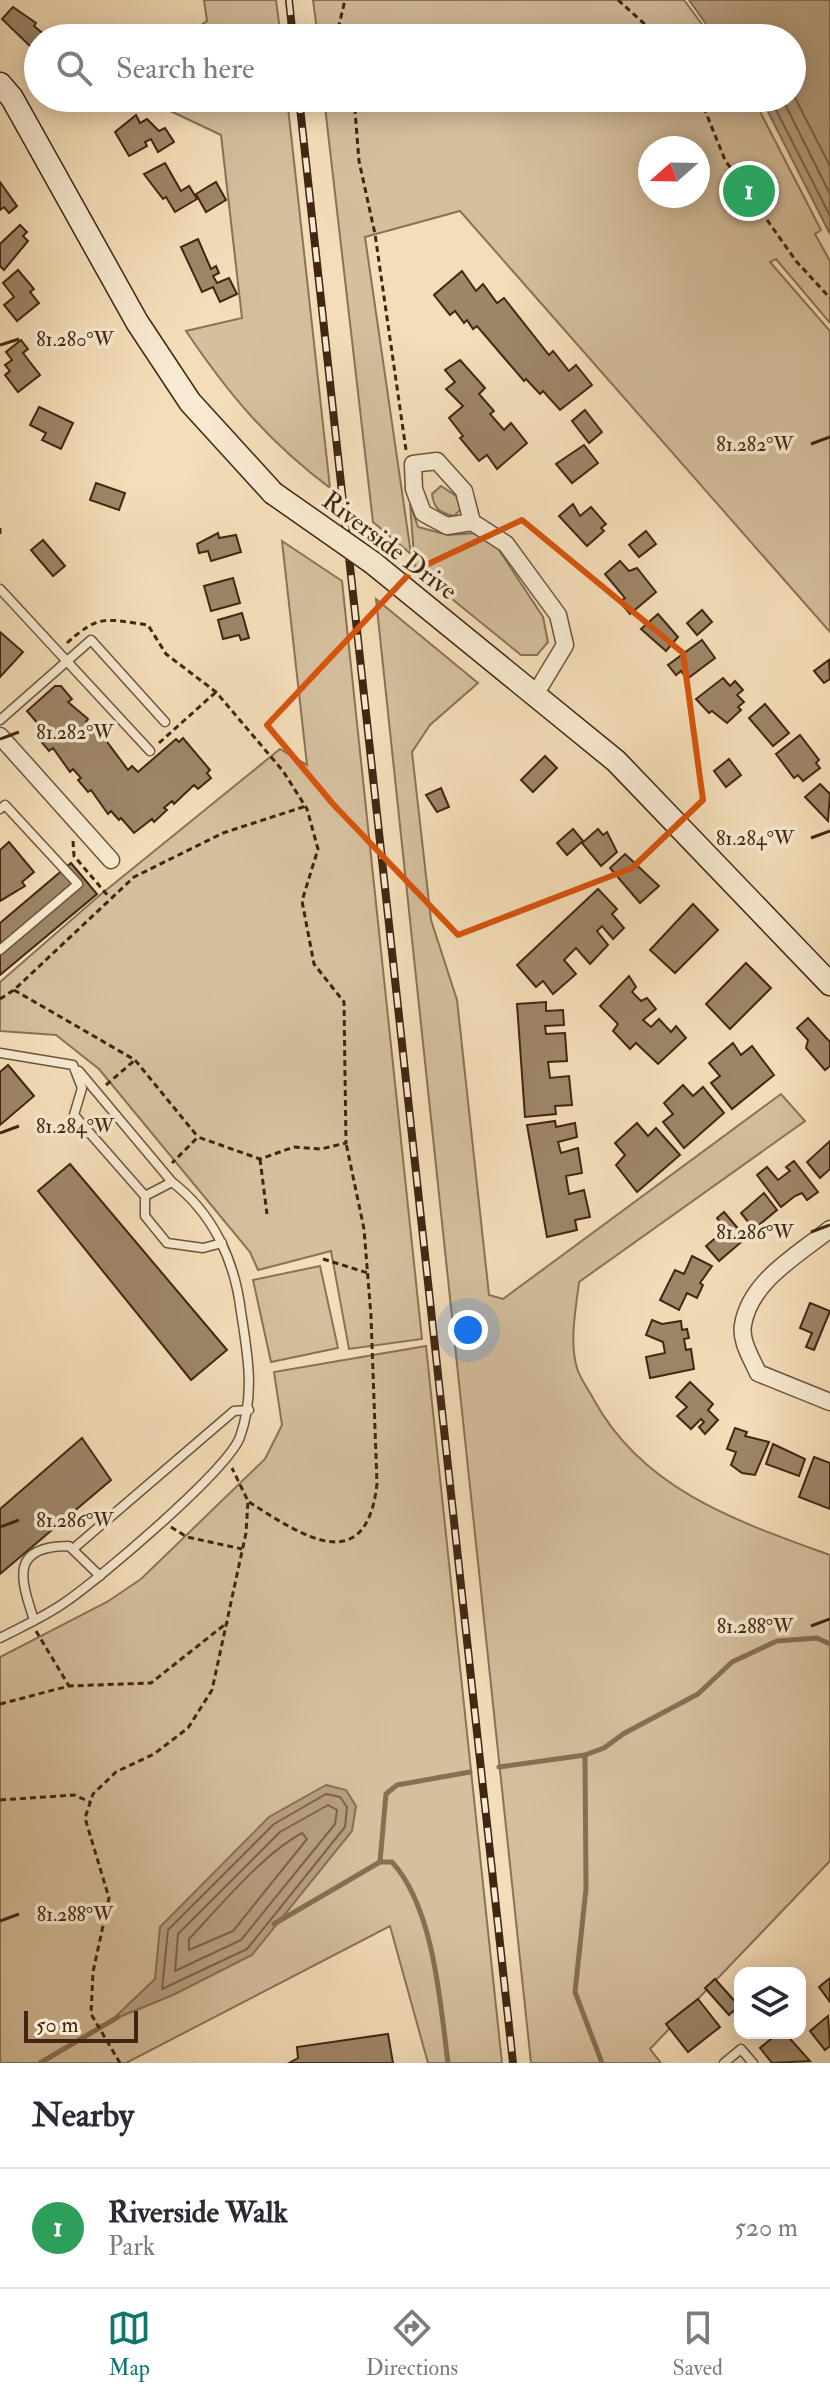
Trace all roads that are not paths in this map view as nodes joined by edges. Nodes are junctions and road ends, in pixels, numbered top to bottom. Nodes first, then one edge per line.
1 (0, 84) edge
2 (472, 522) junction
3 (0, 589) edge
4 (66, 661) junction
5 (536, 693) junction
6 (0, 720) edge
7 (165, 722) dead end
8 (0, 736) edge
9 (150, 751) road end
10 (0, 809) edge
11 (111, 860) dead end
12 (0, 950) edge
13 (830, 984) edge
14 (0, 1053) edge
15 (73, 1065) junction
16 (172, 1182) junction
17 (145, 1196) junction
18 (830, 1229) edge
19 (222, 1243) junction
20 (830, 1402) edge
21 (249, 1410) junction
22 (73, 1549) junction
23 (100, 1576) junction
24 (32, 1621) junction
25 (0, 1638) edge
26 (724, 2063) edge
27 (753, 2063) edge

1 - 5 main road, Riverside Drive, bridge
2 - 2 street
2 - 5 street
3 - 4 lane
4 - 6 lane
4 - 7 lane
4 - 9 lane
5 - 13 main road, Riverside Drive
8 - 11 street
10 - 12 lane
14 - 15 lane
15 - 16 lane
15 - 17 lane
16 - 17 lane
16 - 19 lane
17 - 19 lane
18 - 20 street
19 - 21 lane
21 - 22 lane
21 - 23 lane
22 - 23 lane
22 - 24 lane
23 - 24 lane
24 - 25 lane
26 - 27 lane

